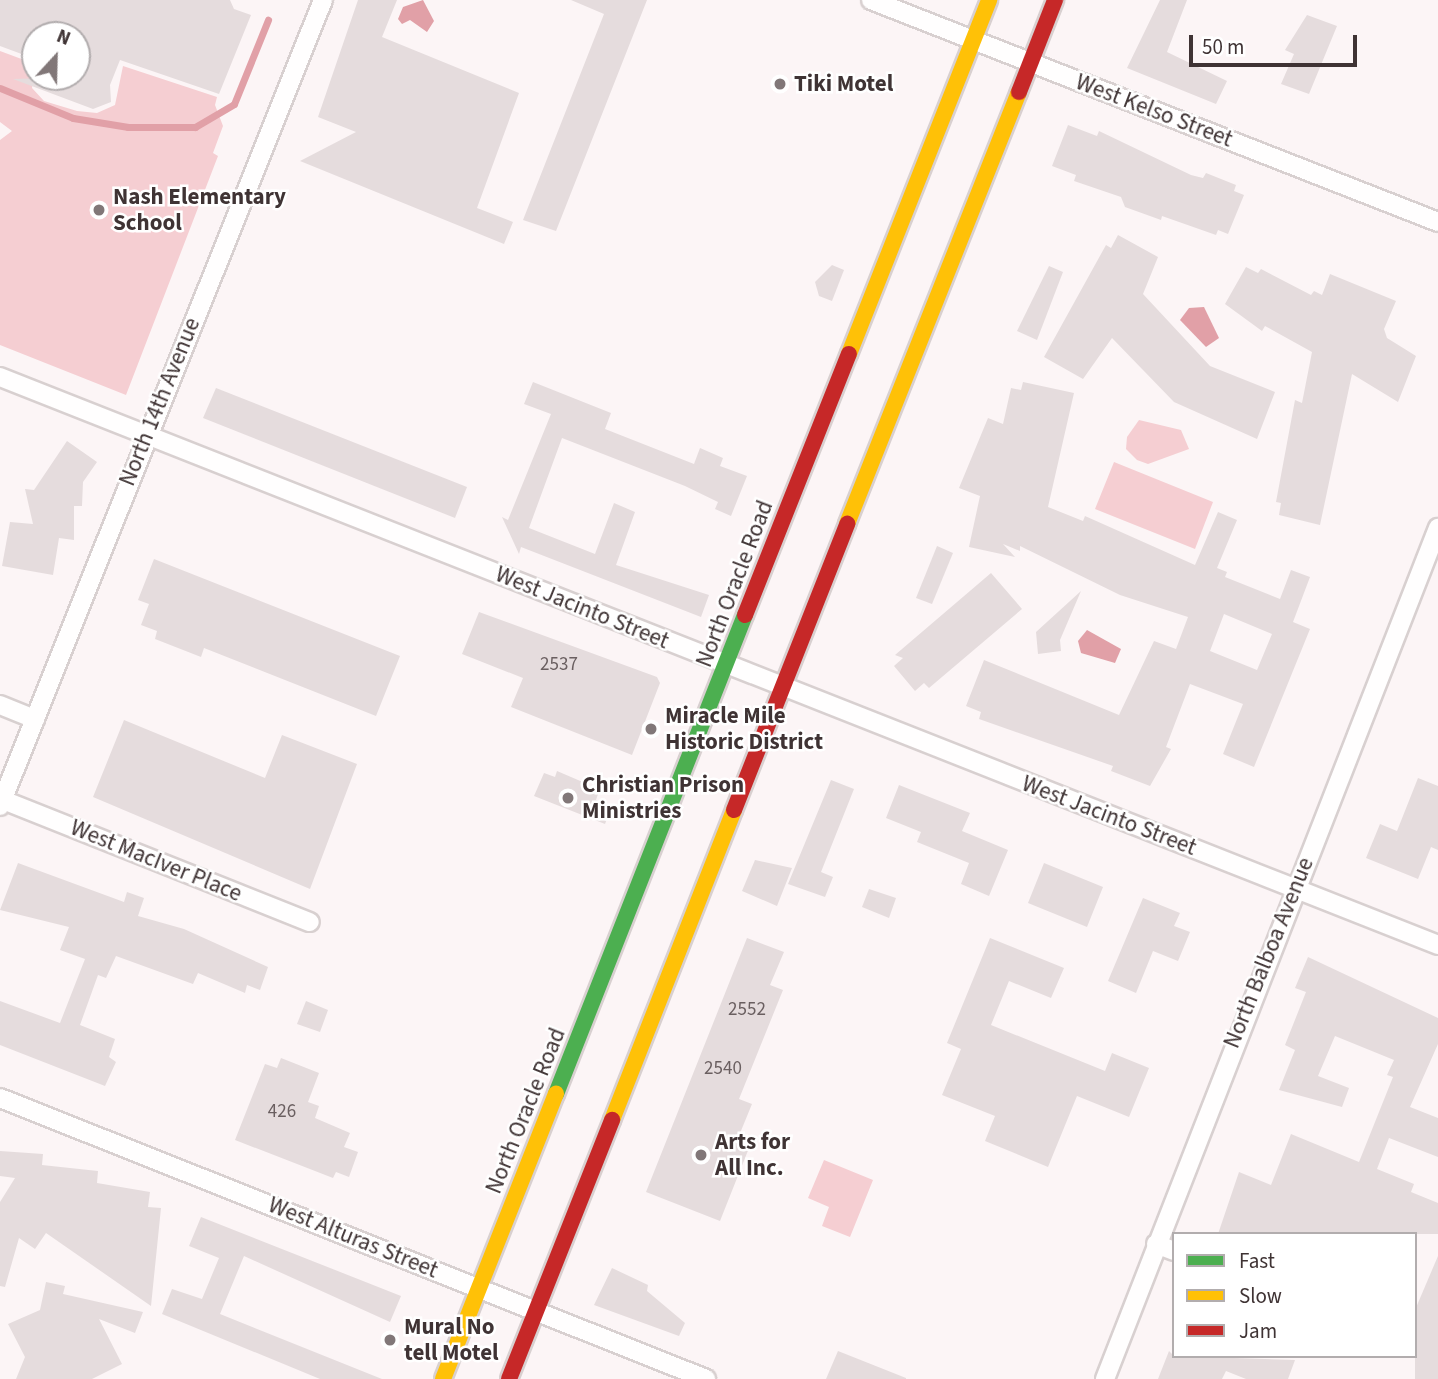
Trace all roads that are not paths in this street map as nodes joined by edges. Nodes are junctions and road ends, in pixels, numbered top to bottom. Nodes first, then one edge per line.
1 (323, 0) edge
2 (871, 0) edge
3 (989, 0) edge
4 (1055, 0) edge
5 (974, 40) junction
6 (1030, 63) junction
7 (1438, 222) edge
8 (0, 377) edge
9 (146, 433) junction
10 (1438, 528) edge
11 (727, 668) junction
12 (781, 690) junction
13 (0, 705) edge
14 (35, 719) junction
15 (1, 803) edge
16 (1295, 888) junction
17 (310, 922) dead end
18 (1438, 945) edge
19 (0, 1098) edge
20 (1156, 1244) junction
21 (1172, 1250) edge
22 (480, 1288) junction
23 (535, 1311) junction
24 (443, 1379) edge
25 (509, 1379) edge
26 (706, 1379) edge
27 (1105, 1379) edge

1 - 9 street, North 14th Avenue
2 - 5 street, West Kelso Street
3 - 5 main road, North Oracle Road
4 - 6 main road
5 - 6 street, West Kelso Street
5 - 11 main road, North Oracle Road
6 - 7 street, West Kelso Street
6 - 12 main road
8 - 9 street, West Jacinto Street
9 - 11 street, West Jacinto Street
9 - 14 street, North 14th Avenue
10 - 16 street, North Balboa Avenue
11 - 12 street, West Jacinto Street
11 - 22 main road, North Oracle Road
12 - 16 street, West Jacinto Street
12 - 23 main road
13 - 14 street
14 - 15 street, North 14th Avenue
15 - 17 street, West MacIver Place
16 - 18 street, West Jacinto Street
16 - 20 street, North Balboa Avenue
19 - 22 street, West Alturas Street
20 - 21 street
20 - 27 street, North Balboa Avenue
22 - 23 street, West Alturas Street
22 - 24 main road, North Oracle Road
23 - 25 main road
23 - 26 street, West Alturas Street

